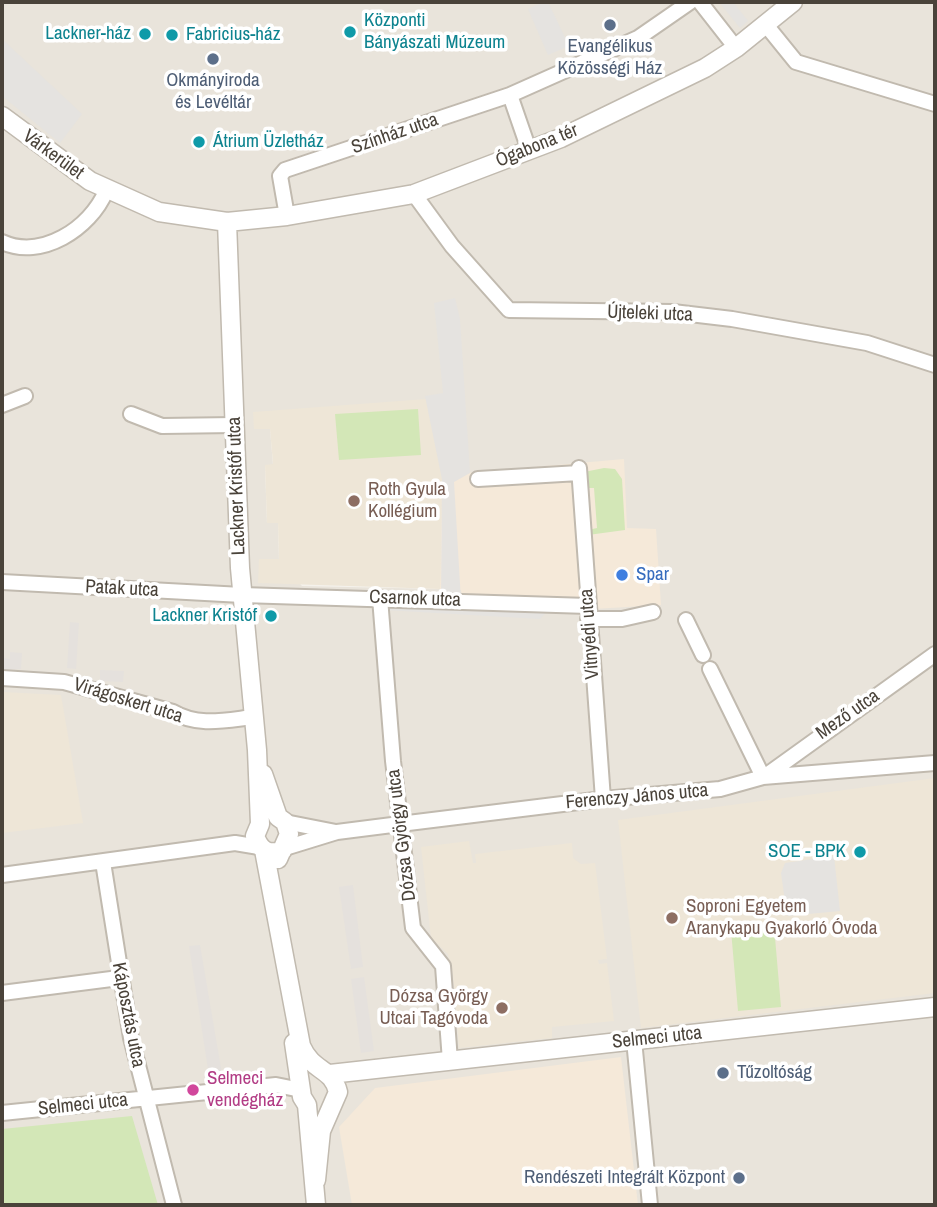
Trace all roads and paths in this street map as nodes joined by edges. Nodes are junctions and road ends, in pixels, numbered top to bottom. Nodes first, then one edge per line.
1 (690, 2) edge
2 (700, 2) edge
3 (793, 2) edge
4 (766, 25) junction
5 (736, 48) junction
6 (510, 95) junction
7 (935, 104) edge
8 (2, 117) edge
9 (529, 150) junction
10 (106, 191) junction
11 (414, 194) junction
12 (288, 216) junction
13 (227, 222) junction
14 (2, 242) edge
15 (935, 365) edge
16 (25, 396) dead end
17 (2, 405) edge
18 (131, 414) dead end
19 (235, 425) junction
20 (478, 478) dead end
21 (2, 582) edge
22 (242, 595) junction
23 (380, 598) junction
24 (588, 612) junction
25 (653, 612) dead end
26 (686, 620) dead end
27 (935, 654) edge
28 (2, 678) edge
29 (254, 717) junction
30 (257, 750) junction
31 (935, 763) edge
32 (763, 778) junction
33 (603, 799) junction
34 (281, 820) junction
35 (400, 824) junction
36 (337, 832) junction
37 (268, 842) junction
38 (103, 862) junction
39 (2, 875) edge
40 (119, 978) junction
41 (2, 993) edge
42 (935, 1007) edge
43 (292, 1012) junction
44 (634, 1040) junction
45 (450, 1061) junction
46 (380, 1069) junction
47 (313, 1082) junction
48 (145, 1098) junction
49 (333, 1102) junction
50 (2, 1113) edge
51 (316, 1180) junction
52 (174, 1205) edge
53 (316, 1205) edge
54 (650, 1205) edge

1 - 6 street, Színház utca
2 - 5 street
3 - 4 street, Ógabona tér
4 - 5 street, Ógabona tér
4 - 7 street
5 - 9 street, Ógabona tér
6 - 9 street
6 - 12 street, Színház utca
8 - 10 street, Várkerület
9 - 11 street, Ógabona tér
10 - 13 street, Ógabona tér
10 - 14 street
11 - 12 street, Ógabona tér
11 - 15 street, Újteleki utca
12 - 13 street, Ógabona tér
13 - 19 street, Lackner Kristóf utca
16 - 17 street
18 - 19 street
19 - 22 street, Lackner Kristóf utca
20 - 24 street, Vitnyédi utca
21 - 22 street, Patak utca
22 - 23 street, Csarnok utca
22 - 29 street, Lackner Kristóf utca
23 - 24 street, Csarnok utca
23 - 35 street, Dózsa György utca
24 - 25 street, Csarnok utca
24 - 33 street, Vitnyédi utca
26 - 32 street
27 - 32 street, Mező utca
28 - 29 street, Virágoskert utca
29 - 30 street, Lackner Kristóf utca
30 - 34 street, Lackner Kristóf utca
30 - 37 street, Lackner Kristóf utca
31 - 32 street, Ferenczy János utca
32 - 33 street, Ferenczy János utca
33 - 35 street, Ferenczy János utca
34 - 36 street, Ferenczy János utca
34 - 37 street, Lackner Kristóf utca
34 - 37 street
35 - 36 street, Ferenczy János utca
35 - 45 street, Dózsa György utca
36 - 37 street, Ferenczy János utca
37 - 38 street, Ferenczy János utca
37 - 43 street, Lackner Kristóf utca
38 - 39 street, Ferenczy János utca
38 - 40 street, Káposztás utca
40 - 41 street
40 - 48 street, Káposztás utca
42 - 44 street, Selmeci utca
43 - 47 street, Lackner Kristóf utca
43 - 47 street, Lackner Kristóf utca
44 - 45 street, Selmeci utca
44 - 54 street
45 - 46 street, Selmeci utca
46 - 47 street, Selmeci utca
46 - 49 street, Selmeci utca
47 - 48 street, Selmeci utca
47 - 49 street, Lackner Kristóf utca
47 - 49 street
47 - 51 street, Lackner Kristóf utca
48 - 50 street, Selmeci utca
48 - 52 street, Káposztás utca
49 - 51 street, Lackner Kristóf utca
51 - 53 street, Lackner Kristóf utca

